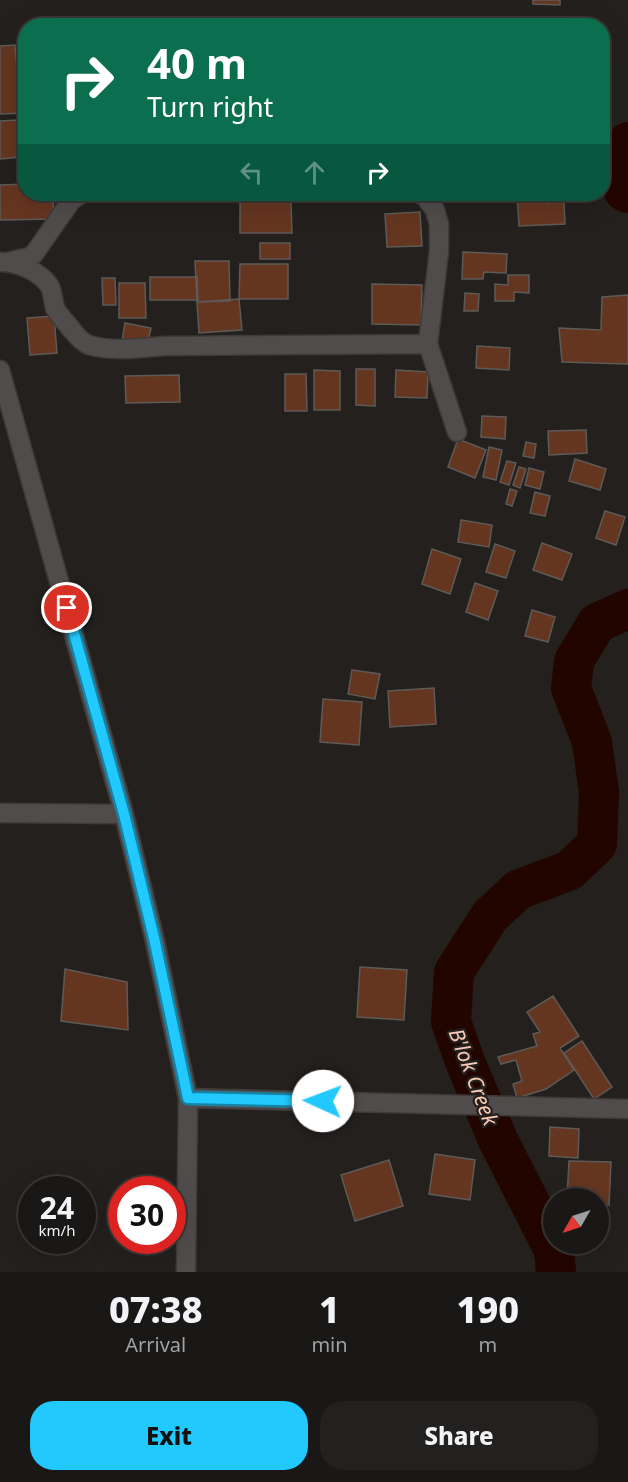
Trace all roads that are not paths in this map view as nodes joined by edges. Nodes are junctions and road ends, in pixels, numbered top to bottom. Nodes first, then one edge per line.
1 (71, 201) edge
2 (428, 201) edge
3 (4, 262) edge
4 (428, 344) junction
5 (0, 370) edge
6 (457, 432) dead end
7 (0, 813) edge
8 (124, 814) junction
9 (188, 1098) junction
10 (628, 1109) edge
11 (186, 1272) edge

1 - 3 street
2 - 4 street
3 - 4 street
4 - 6 street
5 - 8 street
7 - 8 street
8 - 9 street
9 - 10 street
9 - 11 street

